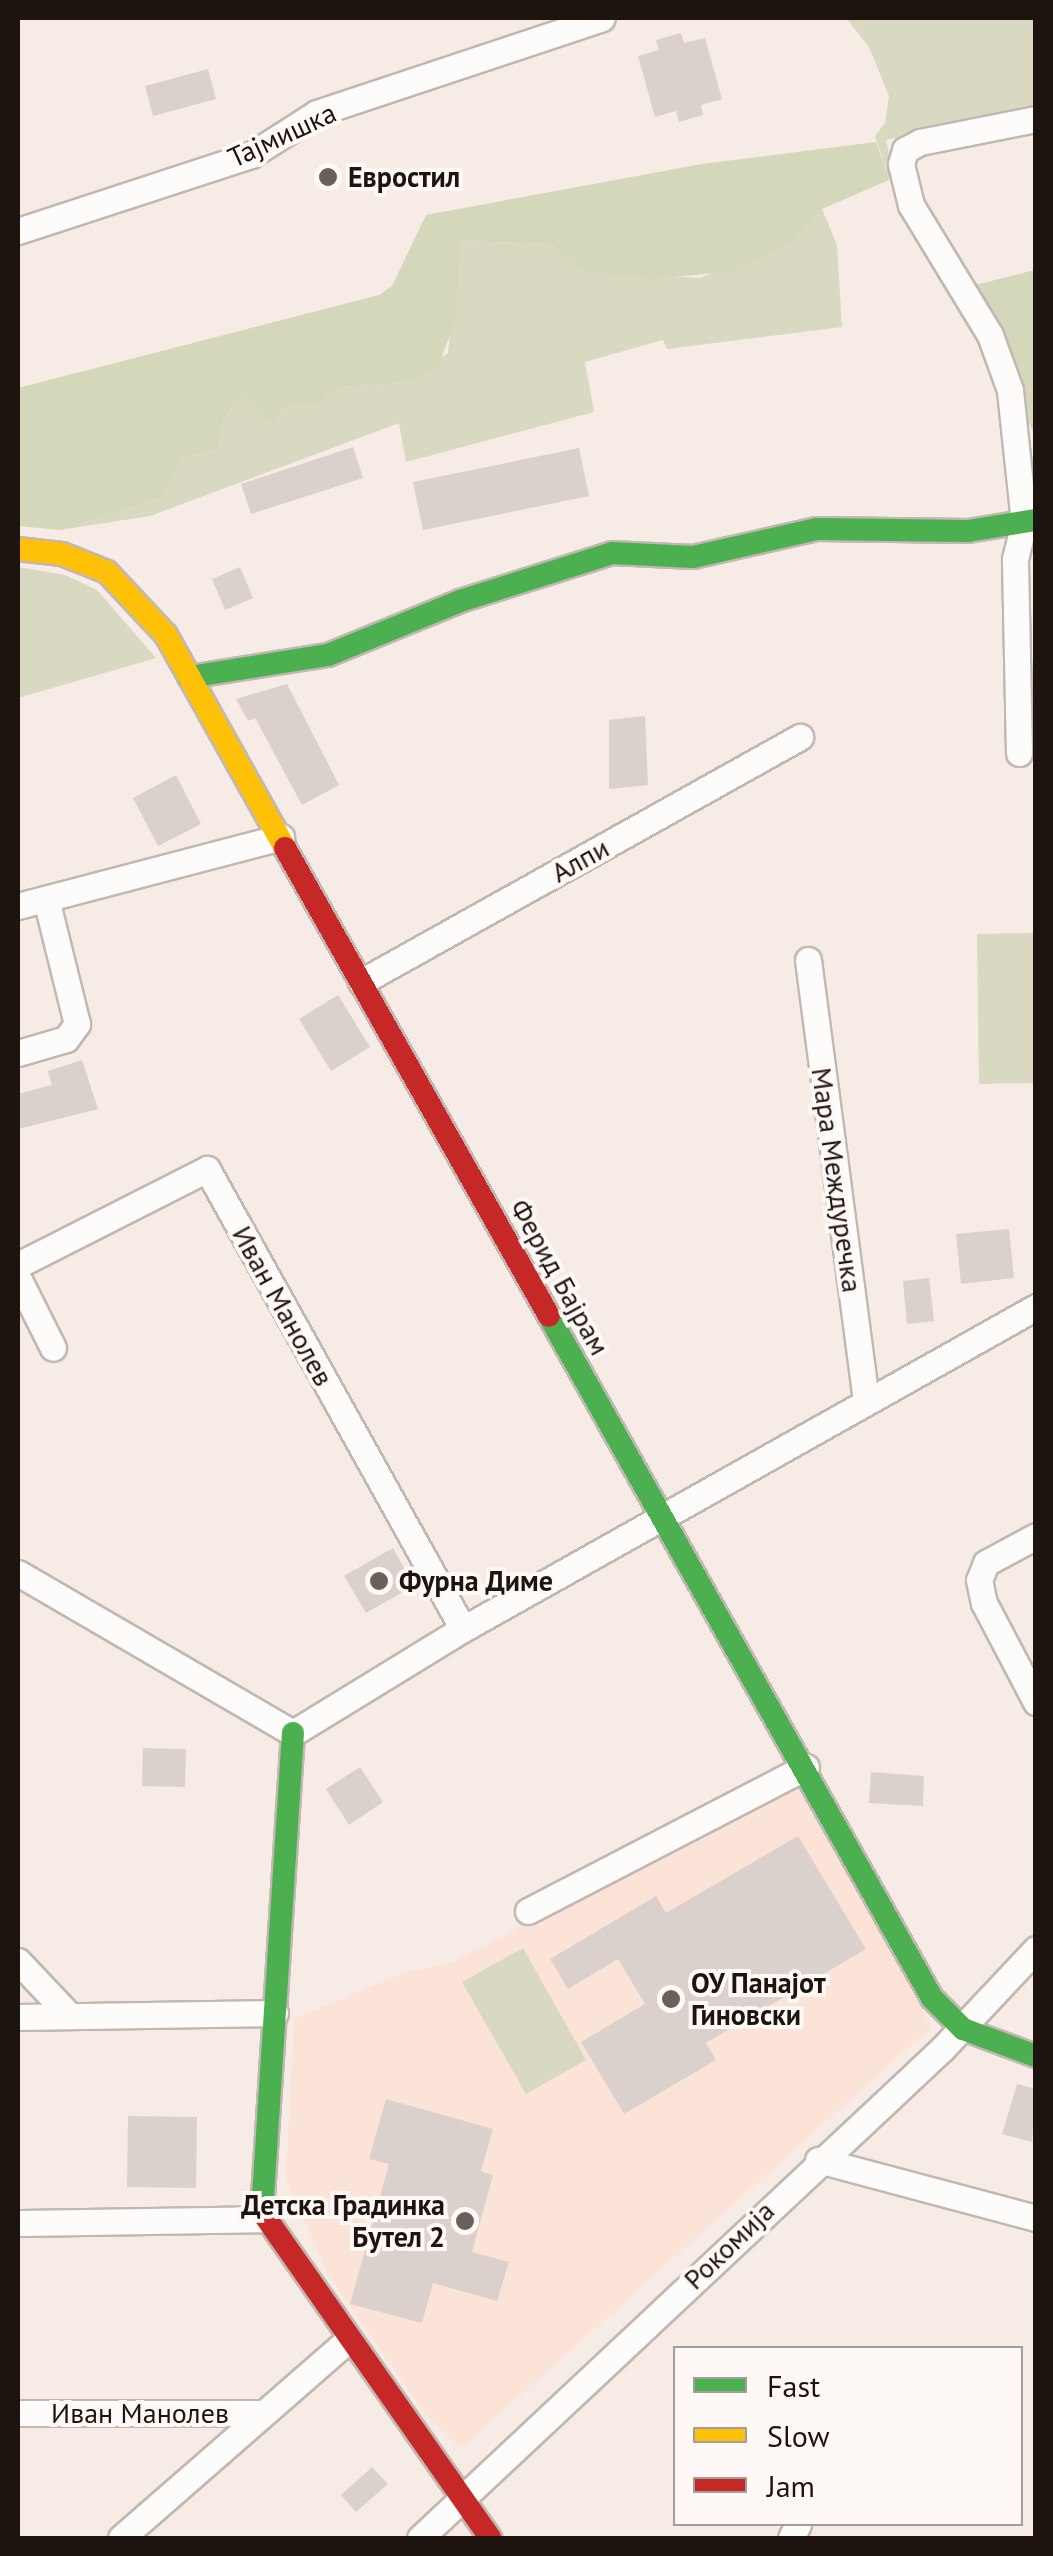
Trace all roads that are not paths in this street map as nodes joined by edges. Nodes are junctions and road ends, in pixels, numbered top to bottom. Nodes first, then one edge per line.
1 (602, 18) edge
2 (560, 26) edge
3 (1036, 119) edge
4 (18, 232) edge
5 (1030, 521) edge
6 (18, 549) edge
7 (1027, 610) edge
8 (189, 677) junction
9 (800, 737) dead end
10 (1019, 753) dead end
11 (281, 837) junction
12 (46, 899) junction
13 (18, 906) edge
14 (808, 960) dead end
15 (361, 982) junction
16 (18, 1053) edge
17 (18, 1265) edge
18 (18, 1278) edge
19 (1036, 1308) edge
20 (53, 1348) dead end
21 (866, 1400) junction
22 (661, 1518) junction
23 (1036, 1536) edge
24 (18, 1574) edge
25 (463, 1629) junction
26 (1036, 1702) edge
27 (293, 1733) junction
28 (806, 1767) junction
29 (528, 1911) dead end
30 (1036, 1949) edge
31 (18, 1960) edge
32 (275, 2013) junction
33 (69, 2015) junction
34 (18, 2017) edge
35 (963, 2029) junction
36 (1036, 2056) edge
37 (818, 2160) junction
38 (1036, 2218) edge
39 (262, 2219) junction
40 (18, 2223) edge
41 (347, 2340) junction
42 (18, 2413) edge
43 (262, 2413) junction
44 (462, 2499) junction
45 (120, 2538) edge
46 (420, 2538) edge
47 (490, 2538) edge

1 - 2 street, Тајмишка
2 - 4 street, Тајмишка
3 - 5 street
5 - 7 street
5 - 8 street
6 - 8 street, Ферид Бајрам
7 - 10 street
8 - 11 street, Ферид Бајрам
9 - 15 street, Алпи
11 - 12 street
11 - 15 street, Ферид Бајрам
12 - 13 street
12 - 16 street
14 - 21 street, Мара Междуречка
15 - 22 street, Ферид Бајрам
17 - 25 street, Иван Манолев
18 - 20 street
19 - 21 street
21 - 22 street
22 - 25 street
22 - 28 street, Ферид Бајрам
23 - 26 street
24 - 27 street
25 - 27 street
27 - 32 street
28 - 29 street
28 - 35 street, Ферид Бајрам
30 - 35 street, Рокомија
31 - 33 street
32 - 33 street
32 - 39 street
33 - 34 street
35 - 36 street, Ферид Бајрам
35 - 37 street, Рокомија
37 - 38 street
37 - 44 street, Рокомија
39 - 40 street
39 - 41 street
41 - 43 street, Иван Манолев
41 - 44 street
42 - 43 street, Иван Манолев
43 - 45 street, Иван Манолев
44 - 46 street, Рокомија
44 - 47 street

